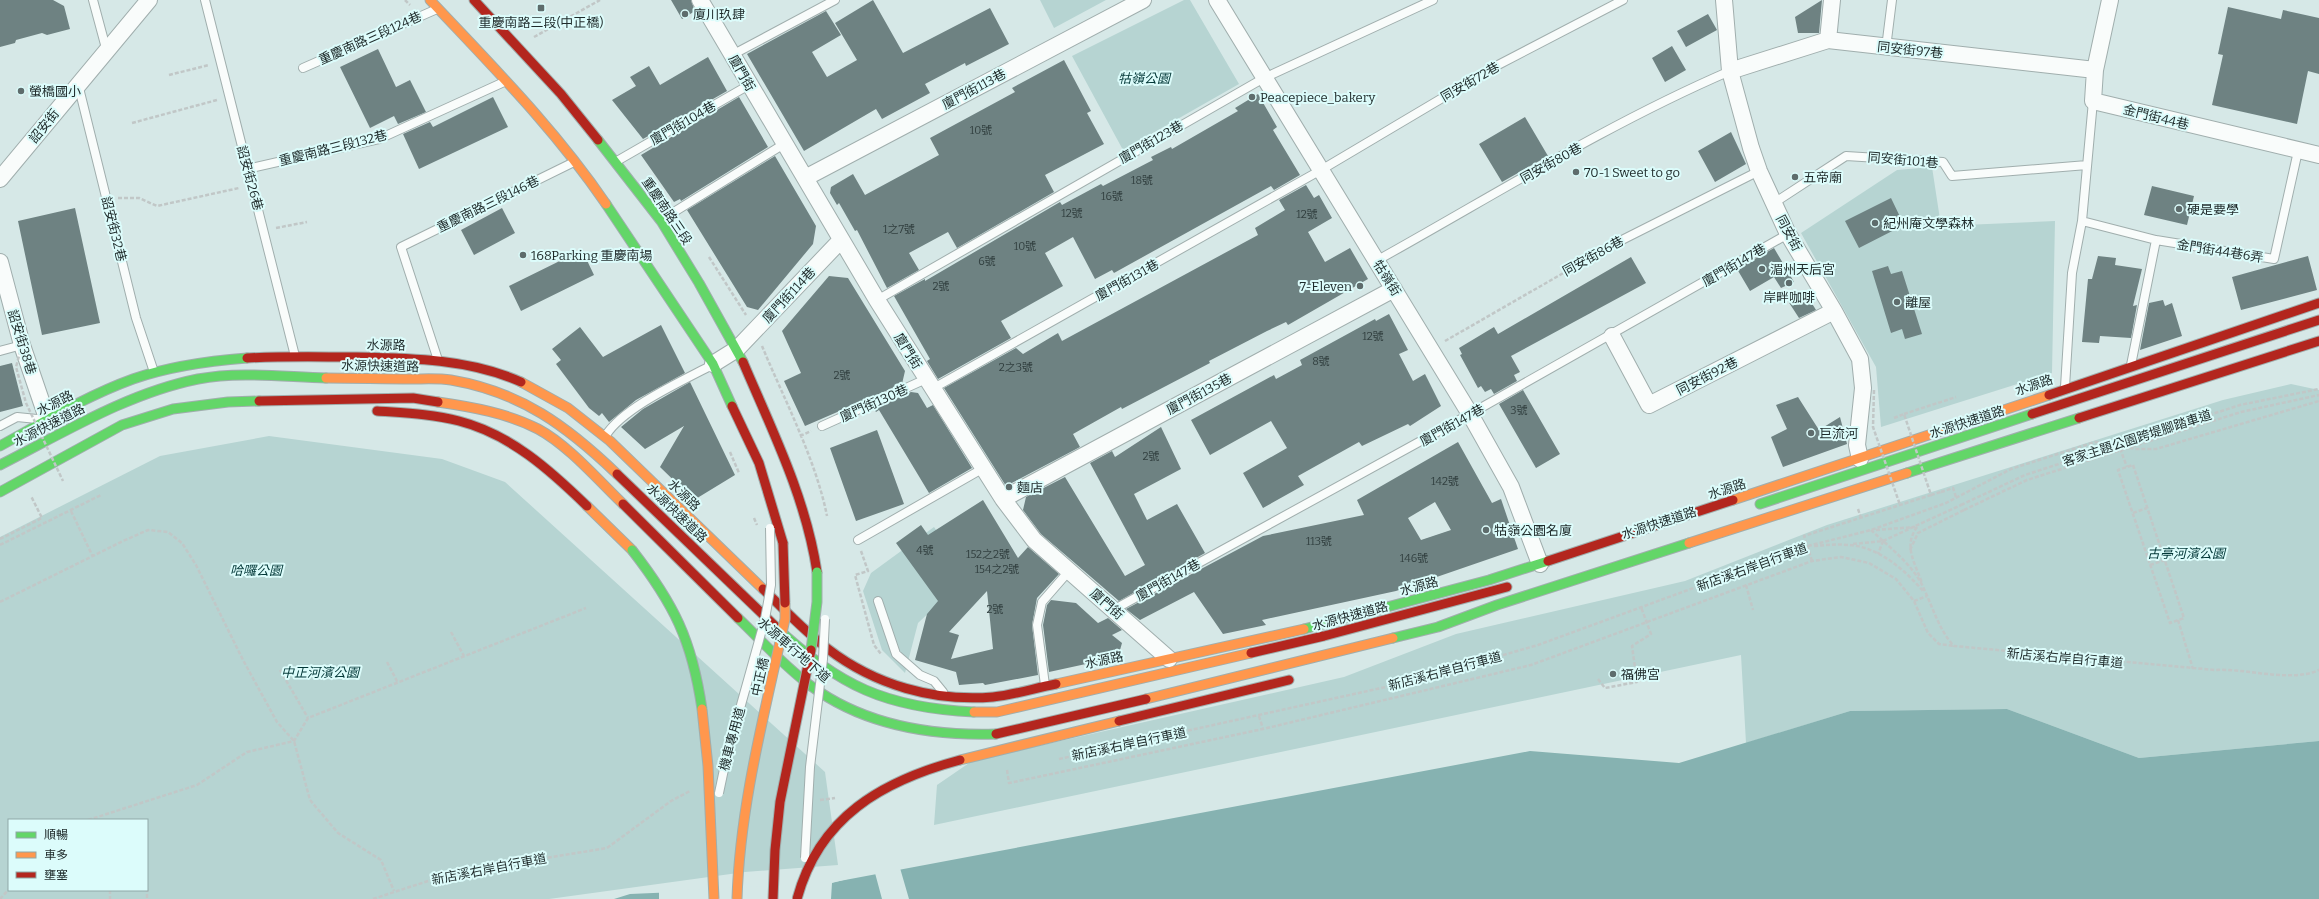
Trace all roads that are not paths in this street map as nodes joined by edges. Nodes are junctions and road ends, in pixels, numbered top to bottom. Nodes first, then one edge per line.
1 (93, 0) edge
2 (149, 0) edge
3 (205, 0) edge
4 (430, 0) edge
5 (474, 0) edge
6 (700, 0) edge
7 (835, 0) edge
8 (1143, 0) edge
9 (1217, 0) edge
10 (1433, 0) edge
11 (1623, 0) edge
12 (1724, 0) edge
13 (1832, 0) edge
14 (1892, 0) edge
15 (2110, 0) edge
16 (438, 8) junction
17 (1828, 40) junction
18 (1886, 48) junction
19 (106, 52) junction
20 (732, 55) junction
21 (303, 68) dead end
22 (1730, 70) junction
23 (2095, 70) junction
24 (1264, 78) junction
25 (505, 81) junction
26 (78, 84) junction
27 (749, 85) junction
28 (2093, 102) junction
29 (784, 144) junction
30 (2298, 151) junction
31 (2319, 155) edge
32 (575, 162) junction
33 (616, 162) junction
34 (2087, 165) junction
35 (247, 169) junction
36 (1321, 170) junction
37 (1759, 171) junction
38 (805, 178) junction
39 (0, 179) edge
40 (1774, 203) junction
41 (661, 221) junction
42 (2082, 221) junction
43 (1788, 234) junction
44 (840, 240) junction
45 (2156, 240) junction
46 (1610, 246) road end
47 (1376, 261) junction
48 (0, 262) edge
49 (1394, 289) junction
50 (877, 300) junction
51 (2319, 303) edge
52 (1834, 311) junction
53 (2319, 320) edge
54 (1612, 336) junction
55 (2319, 341) edge
56 (22, 345) junction
57 (737, 349) junction
58 (0, 350) edge
59 (295, 357) junction
60 (438, 360) junction
61 (713, 364) junction
62 (2131, 366) junction
63 (154, 373) junction
64 (929, 384) junction
65 (2065, 389) junction
66 (274, 400) junction
67 (1470, 414) junction
68 (48, 421) junction
69 (0, 426) edge
70 (822, 426) dead end
71 (606, 436) junction
72 (0, 446) edge
73 (1860, 459) junction
74 (759, 463) junction
75 (0, 465) edge
76 (982, 469) junction
77 (0, 492) edge
78 (1003, 499) junction
79 (1752, 507) dead end
80 (858, 540) road end
81 (724, 552) joint
82 (1540, 564) junction
83 (712, 565) joint
84 (1069, 571) junction
85 (820, 573) junction
86 (1515, 584) dead end
87 (878, 601) dead end
88 (1113, 610) junction
89 (1438, 627) junction
90 (1400, 647) dead end
91 (1169, 659) junction
92 (1301, 677) dead end
93 (1045, 686) junction
94 (948, 697) junction
95 (994, 697) joint
96 (997, 712) joint
97 (705, 899) edge
98 (714, 899) edge
99 (737, 899) edge
100 (772, 899) edge
101 (797, 899) edge
102 (805, 899) edge

1 - 19 lane
2 - 19 street, 詔安街
3 - 35 lane, 詔安街26巷
4 - 16 main road
5 - 33 main road, 重慶南路三段
6 - 20 street, 廈門街
7 - 20 lane
8 - 38 street, 廈門街113巷
9 - 24 street, 牯嶺街
10 - 24 lane, 廈門街123巷
11 - 36 lane, 同安街72巷
12 - 22 street, 同安街
13 - 17 street
14 - 18 lane
15 - 23 street
16 - 21 lane, 重慶南路三段124巷
16 - 25 main road
17 - 18 street, 同安街97巷
17 - 22 street, 同安街97巷
18 - 23 street, 同安街97巷
19 - 26 street, 詔安街
20 - 27 street, 廈門街
22 - 37 street, 同安街
22 - 47 lane, 同安街80巷
23 - 28 street
24 - 36 street, 牯嶺街
24 - 50 lane, 廈門街123巷
25 - 32 main road
25 - 35 lane, 重慶南路三段132巷
26 - 39 street, 詔安街
26 - 63 lane, 詔安街32巷
27 - 29 street, 廈門街
27 - 33 lane, 廈門街104巷
28 - 30 street, 金門街44巷
28 - 34 lane
29 - 38 street, 廈門街
29 - 41 lane
30 - 31 street, 金門街44巷
30 - 45 lane, 金門街44巷6弄
32 - 60 lane, 重慶南路三段146巷
32 - 61 main road
33 - 41 main road, 重慶南路三段
34 - 40 lane, 同安街101巷
34 - 42 lane
35 - 59 lane, 詔安街26巷
36 - 47 street, 牯嶺街
36 - 64 lane, 廈門街131巷
37 - 40 street, 同安街
37 - 46 lane, 同安街86巷
38 - 44 street, 廈門街
40 - 43 street, 同安街
41 - 57 main road, 重慶南路三段
42 - 45 lane, 金門街44巷6弄
42 - 65 lane
43 - 52 street, 同安街
43 - 54 lane, 廈門街147巷
44 - 50 street, 廈門街
44 - 57 street, 廈門街114巷
45 - 62 lane
47 - 49 street, 牯嶺街
48 - 56 street, 詔安街38巷
49 - 67 street, 牯嶺街
49 - 78 street, 廈門街135巷
50 - 64 street, 廈門街
51 - 62 main road, 水源路
52 - 54 street, 同安街92巷
52 - 73 street, 同安街
53 - 79 main road, 水源快速道路
54 - 67 lane, 廈門街147巷
55 - 89 main road
56 - 58 lane
56 - 68 street, 詔安街38巷
57 - 61 street, 廈門街114巷
57 - 85 main road, 重慶南路三段
59 - 60 main road, 水源路
59 - 63 main road, 水源路
60 - 71 main road, 水源路
61 - 71 lane
61 - 74 main road
62 - 65 main road, 水源路
63 - 68 main road, 水源路
64 - 70 lane, 廈門街130巷
64 - 76 street, 廈門街
65 - 73 main road, 水源路
66 - 77 main road
66 - 89 main road, 水源車行地下道
66 - 98 main road, bridge
67 - 82 street, 牯嶺街
67 - 88 lane, 廈門街147巷
68 - 69 lane
68 - 72 main road, 水源路
71 - 81 main road, 水源路
73 - 82 main road, 水源路
74 - 97 lane, 機車專用道, bridge
74 - 99 main road, 中正橋, bridge
75 - 83 main road, 水源快速道路
76 - 78 street, 廈門街
76 - 80 lane
78 - 84 street, 廈門街
81 - 94 main road, 水源車行地下道
82 - 91 main road, 水源路
83 - 96 main road, 水源車行地下道
84 - 88 street, 廈門街
84 - 93 lane
85 - 100 main road, bridge
85 - 102 lane, bridge
86 - 96 main road, 水源快速道路
87 - 94 lane
88 - 91 street, 廈門街
89 - 90 main road
91 - 93 main road, 水源路
92 - 101 main road, bridge
93 - 95 main road, 水源路
94 - 95 main road, 水源車行地下道

